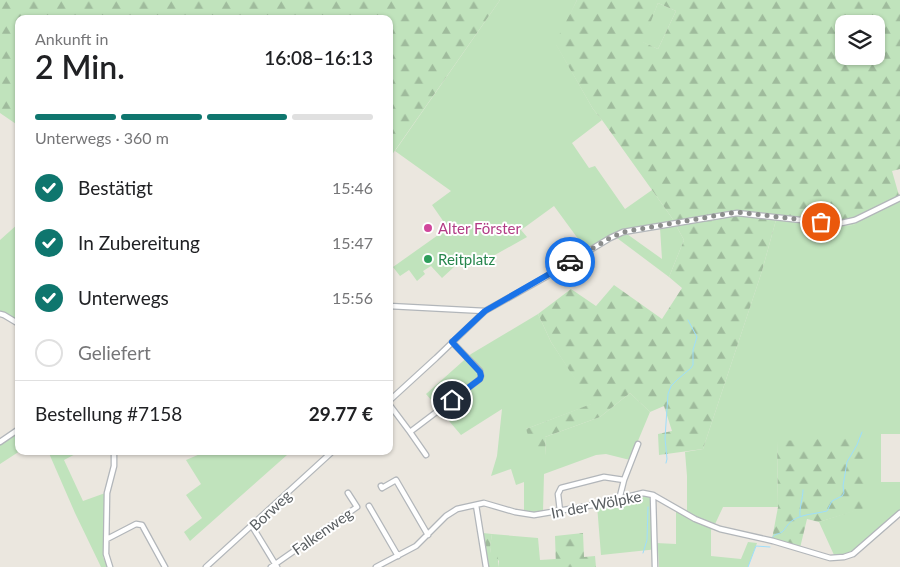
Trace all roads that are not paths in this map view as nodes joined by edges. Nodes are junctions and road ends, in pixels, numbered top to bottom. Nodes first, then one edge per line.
1 (900, 198) edge
2 (393, 306) edge
3 (485, 311) junction
4 (0, 314) edge
5 (15, 322) edge
6 (452, 342) junction
7 (393, 398) edge
8 (393, 408) edge
9 (15, 432) edge
10 (410, 432) junction
11 (0, 442) edge
12 (638, 444) dead end
13 (114, 455) edge
14 (329, 455) edge
15 (426, 455) dead end
16 (624, 480) junction
17 (381, 486) dead end
18 (348, 493) dead end
19 (653, 495) junction
20 (618, 500) junction
21 (476, 505) junction
22 (369, 506) dead end
23 (560, 511) junction
24 (900, 513) edge
25 (252, 526) junction
26 (428, 535) junction
27 (107, 539) junction
28 (398, 556) junction
29 (383, 565) edge
30 (275, 566) edge
31 (110, 567) edge
32 (165, 567) edge
33 (206, 567) edge
34 (376, 567) edge
35 (486, 567) edge
36 (655, 567) edge

1 - 3 street
2 - 3 street
3 - 6 street
4 - 5 street
6 - 7 street
6 - 10 street
8 - 10 street
9 - 11 street
10 - 15 street
12 - 16 street
13 - 27 street
14 - 25 street, Borweg
16 - 20 street
16 - 23 street
17 - 26 street
18 - 30 street, Falkenweg
19 - 20 street, In der Wölpke
19 - 24 street, In der Wölpke
19 - 36 street
20 - 23 street, In der Wölpke
21 - 23 street, In der Wölpke
21 - 26 street, In der Wölpke
21 - 35 street
22 - 28 street
25 - 30 street
25 - 33 street, Borweg
26 - 28 street, In der Wölpke
27 - 31 street
27 - 32 street
28 - 29 street, In der Wölpke
29 - 34 street, In der Wölpke

